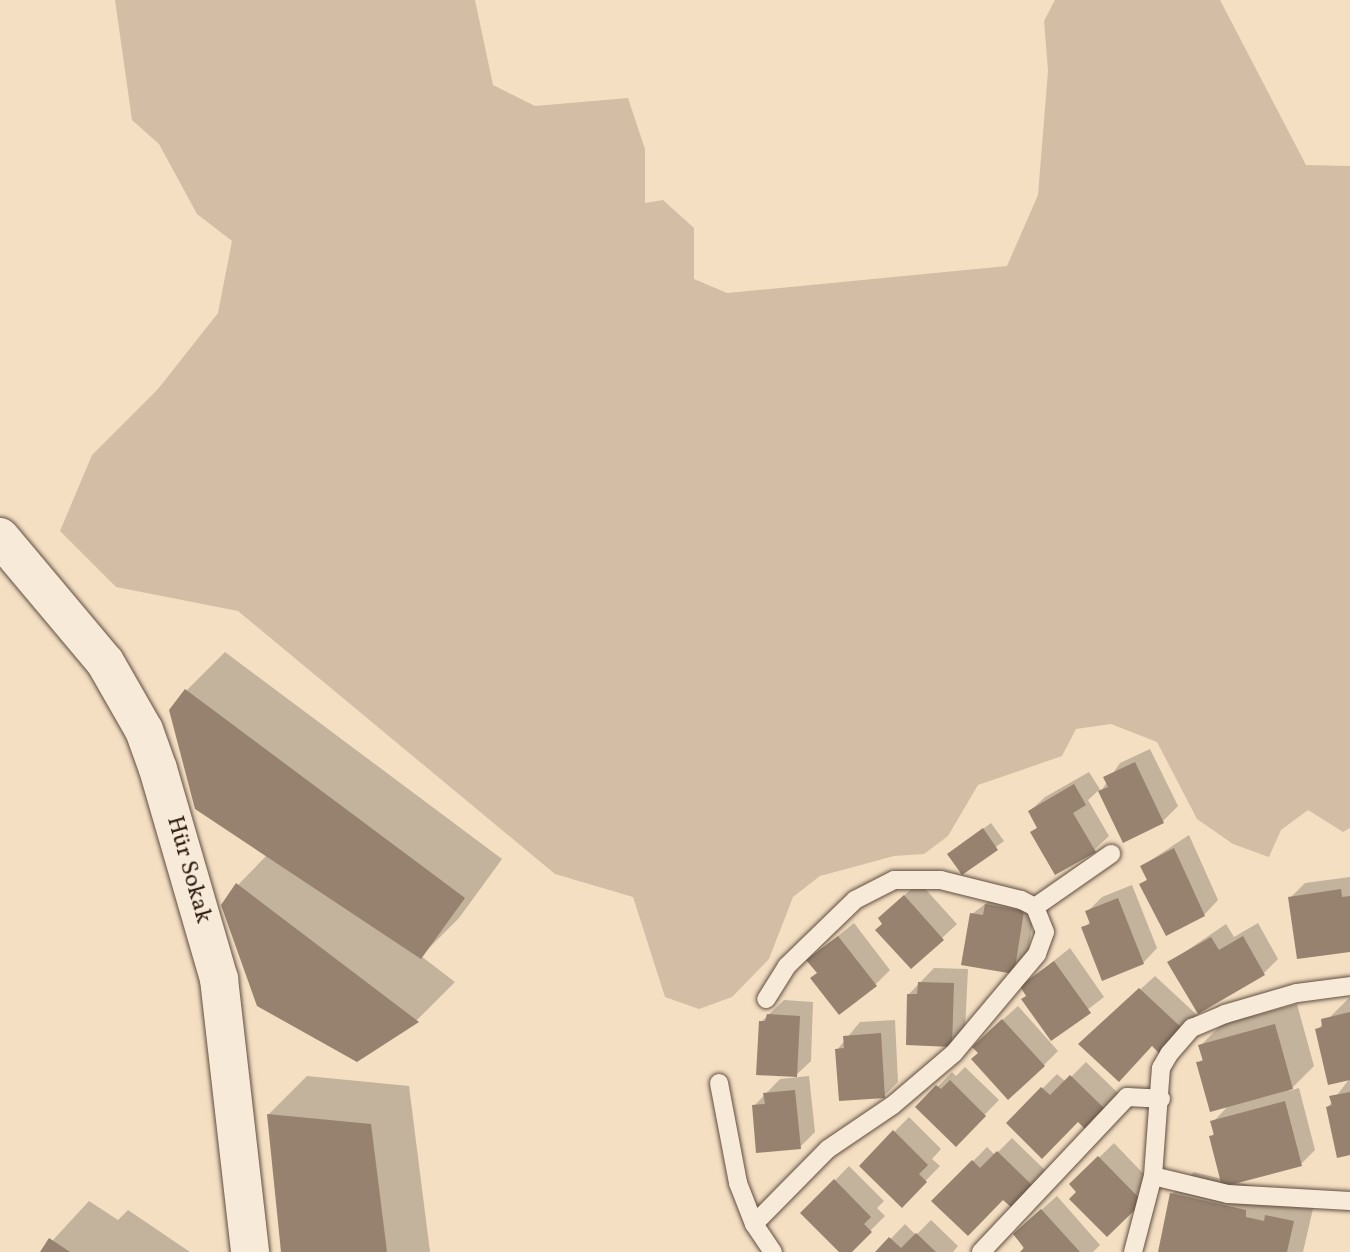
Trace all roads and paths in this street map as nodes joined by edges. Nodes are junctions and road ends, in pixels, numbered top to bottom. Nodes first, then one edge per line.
1 (0, 537) edge
2 (1111, 854) dead end
3 (1035, 907) junction
4 (1350, 986) edge
5 (766, 999) dead end
6 (719, 1083) dead end
7 (1161, 1099) junction
8 (1153, 1176) junction
9 (1350, 1201) edge
10 (754, 1224) junction
11 (250, 1252) edge
12 (773, 1252) edge
13 (981, 1252) edge
14 (1133, 1252) edge

1 - 11 street, Hür Sokak
2 - 3 lane
3 - 5 lane
3 - 10 lane
4 - 7 lane
6 - 10 lane
7 - 8 lane
7 - 13 lane
8 - 9 lane
8 - 14 lane
10 - 12 lane

